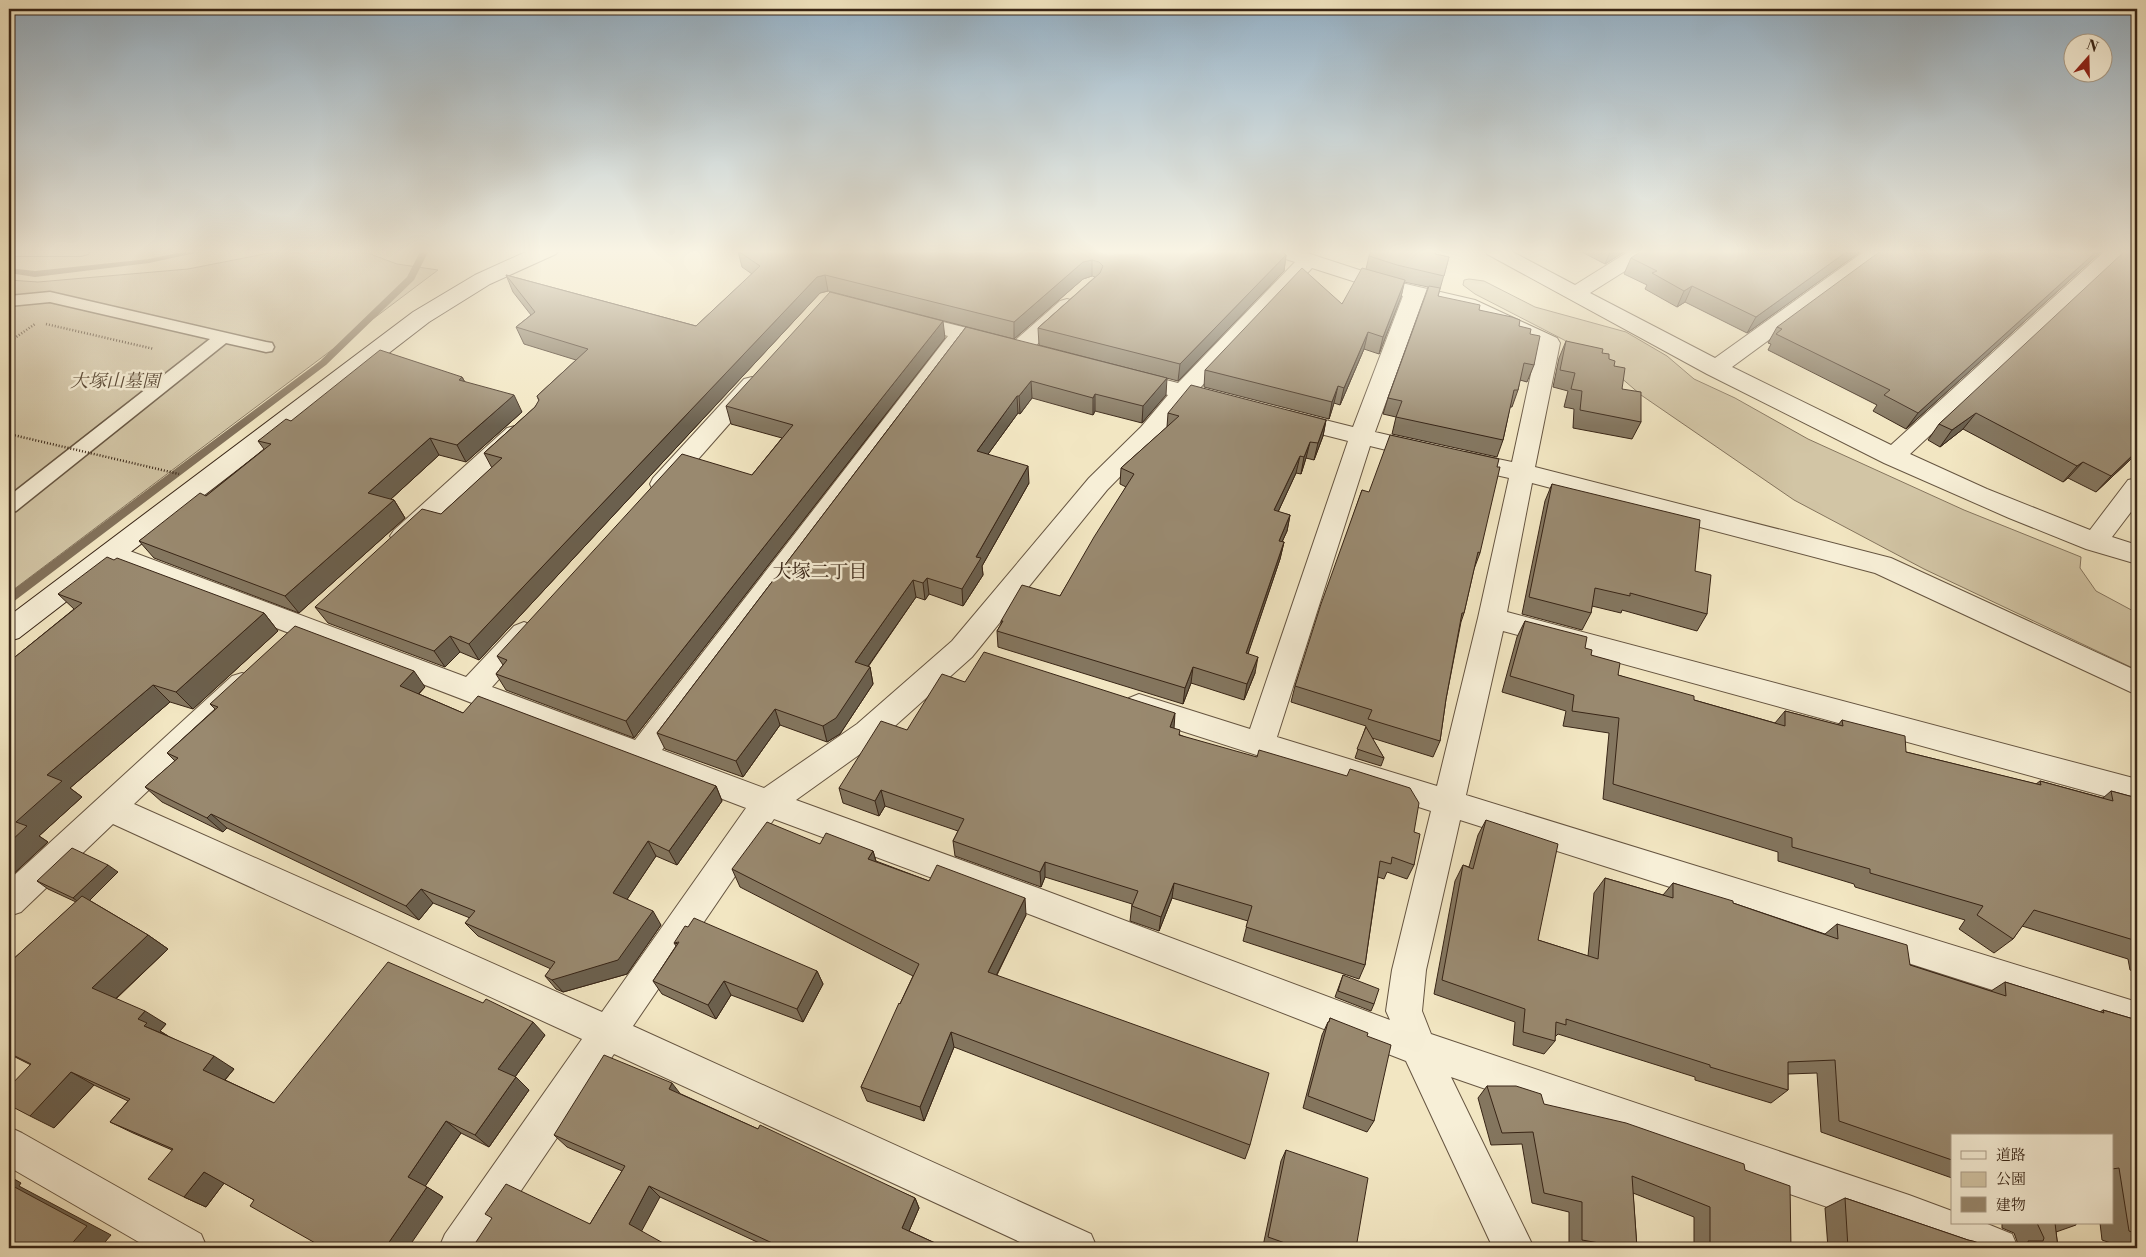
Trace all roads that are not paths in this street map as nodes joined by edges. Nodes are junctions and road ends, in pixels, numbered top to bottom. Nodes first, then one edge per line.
1 (22, 309) edge
2 (100, 309) edge
3 (434, 309) edge
4 (1067, 309) edge
5 (1262, 309) edge
6 (1409, 309) edge
7 (1478, 309) edge
8 (1602, 309) edge
9 (1799, 309) edge
10 (2054, 309) edge
11 (885, 314) edge
12 (9, 317) edge
13 (962, 333) junction
14 (223, 337) junction
15 (266, 347) dead end
16 (770, 363) edge
17 (1715, 369) junction
18 (1106, 371) edge
19 (1184, 392) junction
20 (1240, 406) edge
21 (1268, 413) edge
22 (534, 417) edge
23 (1361, 437) junction
24 (1893, 457) junction
25 (1521, 472) junction
26 (2137, 486) edge
27 (646, 501) edge
28 (9, 506) edge
29 (2095, 542) junction
30 (110, 554) junction
31 (382, 555) edge
32 (2137, 555) edge
33 (324, 608) edge
34 (538, 618) edge
35 (1492, 618) junction
36 (303, 627) junction
37 (9, 631) edge
38 (281, 647) edge
39 (962, 649) junction
40 (990, 658) edge
41 (260, 667) edge
42 (2137, 684) edge
43 (471, 691) junction
44 (1111, 696) edge
45 (1260, 744) junction
46 (640, 756) junction
47 (2137, 792) edge
48 (767, 803) junction
49 (1449, 803) junction
50 (109, 807) junction
51 (9, 901) edge
52 (2137, 1019) edge
53 (608, 1033) junction
54 (1418, 1048) junction
55 (9, 1146) edge
56 (187, 1248) edge
57 (459, 1248) edge
58 (1077, 1248) edge
59 (1514, 1248) edge
60 (1998, 1248) edge

1 - 12 lane
2 - 14 lane
3 - 30 street
4 - 13 street
5 - 19 street
6 - 23 street
7 - 25 street
8 - 17 street
9 - 17 street
10 - 24 street
11 - 13 street
13 - 46 street
14 - 15 lane
14 - 28 lane
16 - 27 street
17 - 24 street
18 - 19 street
19 - 20 street
19 - 39 street
21 - 23 street
22 - 31 street
23 - 25 street
23 - 45 street
24 - 29 street
25 - 35 street
25 - 42 street
26 - 29 street
29 - 32 street
30 - 36 street
30 - 37 street
33 - 36 street
34 - 43 street
35 - 47 street
35 - 49 street
36 - 38 street
36 - 43 street
39 - 40 street
39 - 48 street
41 - 50 street
43 - 46 street
44 - 45 street
45 - 49 street
46 - 48 street
48 - 53 street
48 - 54 street
49 - 52 street
49 - 54 street
50 - 51 street
50 - 53 street
53 - 57 street
53 - 58 street
54 - 59 street
54 - 60 street
55 - 56 street

